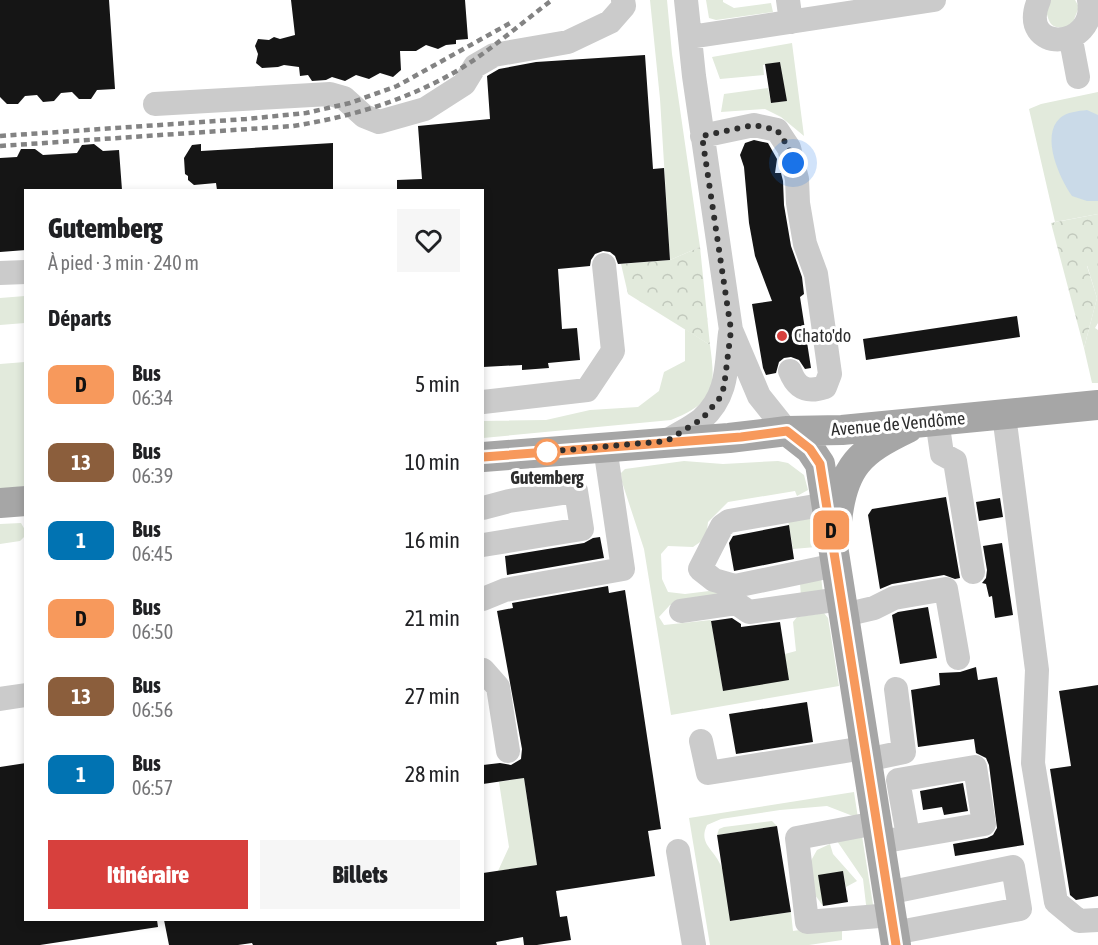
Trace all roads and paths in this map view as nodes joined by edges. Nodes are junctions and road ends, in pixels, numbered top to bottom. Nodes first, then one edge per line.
1 (623, 0) edge
2 (686, 0) edge
3 (934, 0) edge
4 (1089, 0) edge
5 (1036, 1) edge
6 (789, 11) edge
7 (690, 37) junction
8 (1071, 40) junction
9 (1078, 77) dead end
10 (156, 104) dead end
11 (702, 136) junction
12 (604, 265) dead end
13 (24, 272) edge
14 (0, 273) edge
15 (731, 330) junction
16 (789, 371) dead end
17 (484, 402) edge
18 (1098, 405) edge
19 (1004, 415) junction
20 (937, 420) junction
21 (787, 431) junction
22 (667, 441) junction
23 (605, 447) junction
24 (484, 458) edge
25 (24, 501) edge
26 (0, 503) edge
27 (827, 504) junction
28 (484, 508) edge
29 (617, 527) junction
30 (582, 529) junction
31 (484, 545) edge
32 (835, 558) junction
33 (973, 572) dead end
34 (484, 599) edge
35 (843, 607) junction
36 (681, 611) dead end
37 (958, 658) dead end
38 (484, 671) edge
39 (896, 689) dead end
40 (24, 695) edge
41 (0, 699) edge
42 (701, 741) dead end
43 (508, 751) dead end
44 (865, 754) junction
45 (888, 834) junction
46 (678, 851) dead end
47 (1098, 920) edge
48 (892, 921) edge
49 (692, 945) edge

1 - 10 street
2 - 7 street
3 - 6 street
4 - 8 street
5 - 8 street
6 - 7 street
7 - 11 street
8 - 9 street
11 - 15 street
11 - 16 street
12 - 17 street
13 - 14 street
15 - 21 street
15 - 22 street
18 - 19 main road, Avenue de Vendôme
19 - 20 main road, Avenue de Vendôme
19 - 47 street
20 - 21 main road, Avenue de Vendôme
20 - 32 main road
20 - 33 street
21 - 22 main road, Avenue de Vendôme
21 - 27 main road
22 - 23 main road, Avenue de Vendôme
23 - 24 main road, Avenue de Vendôme
23 - 29 street
25 - 26 main road
27 - 32 main road
27 - 32 street
28 - 30 street
29 - 30 street
29 - 34 street
30 - 31 street
32 - 35 main road
35 - 36 street
35 - 37 street
35 - 44 main road
38 - 43 street
39 - 44 street
40 - 41 street
42 - 44 street
44 - 45 main road
45 - 48 main road
45 - 48 street
46 - 49 street

